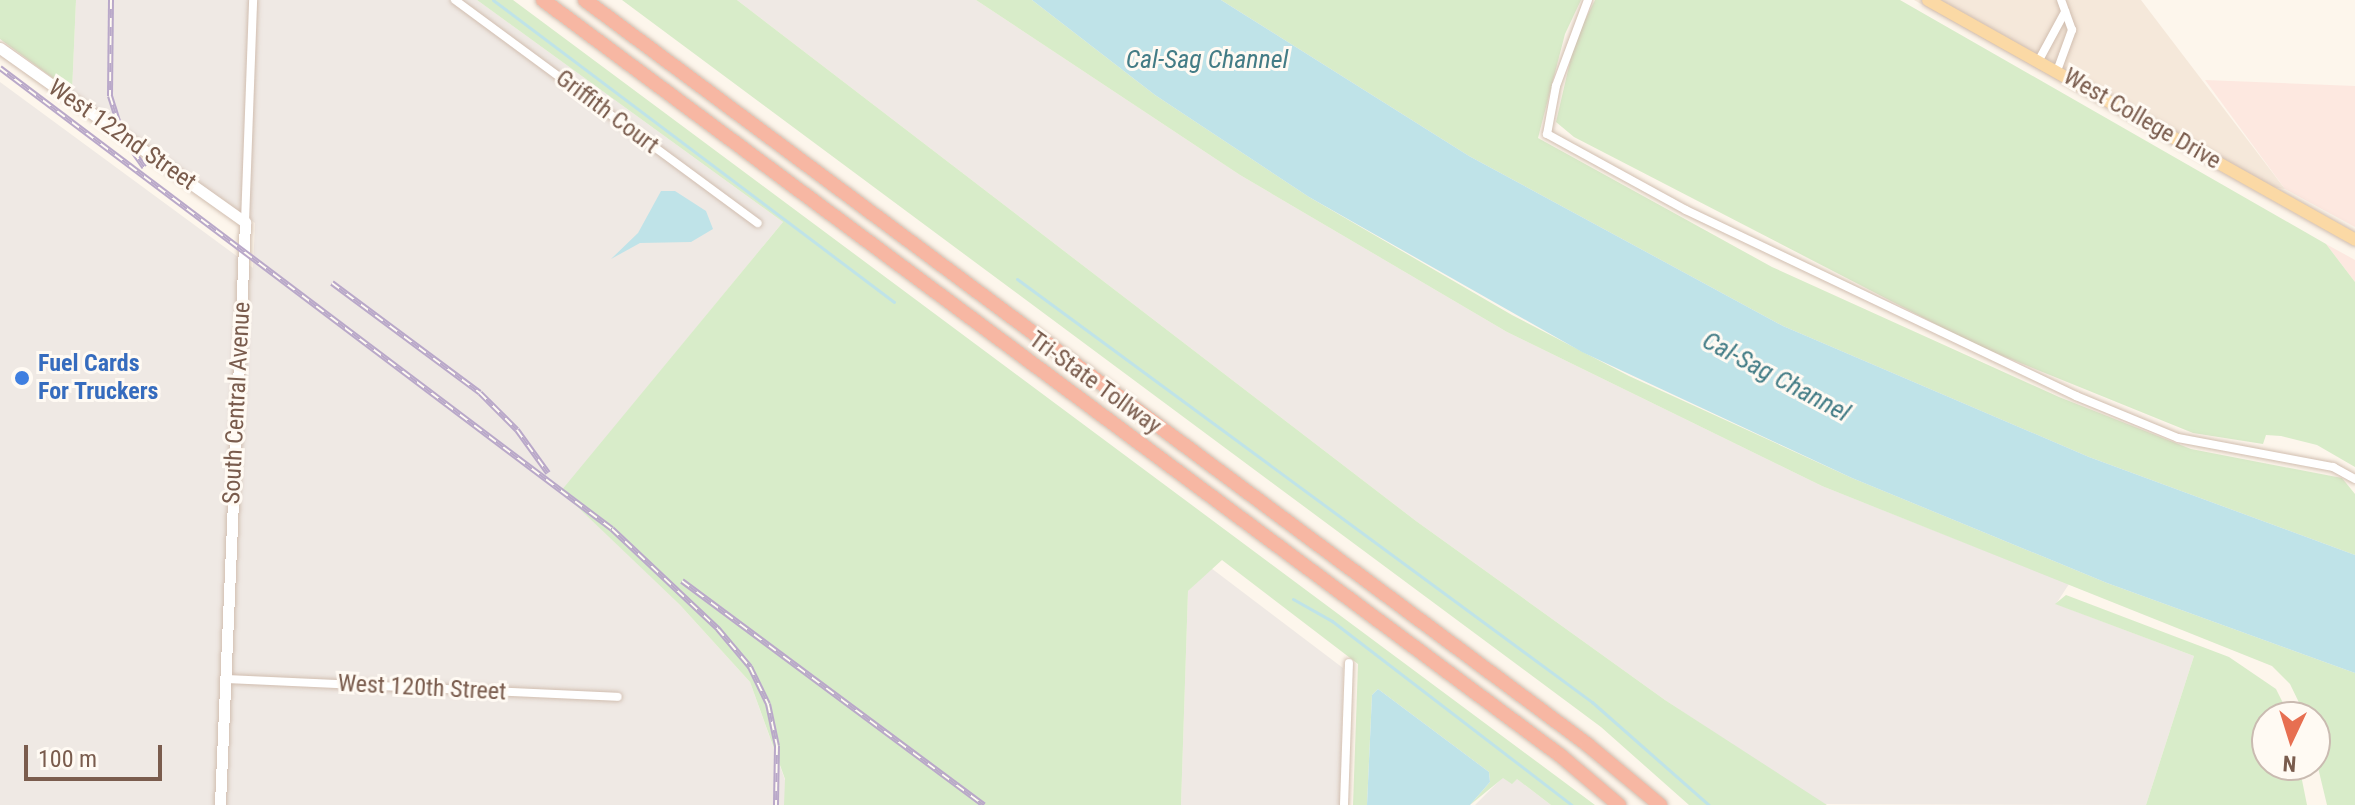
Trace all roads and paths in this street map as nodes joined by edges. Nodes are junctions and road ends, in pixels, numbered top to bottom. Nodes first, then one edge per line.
1 (253, 0) edge
2 (455, 0) edge
3 (543, 0) edge
4 (585, 0) edge
5 (1588, 0) edge
6 (1928, 0) edge
7 (2061, 0) edge
8 (2065, 12) junction
9 (0, 48) edge
10 (2039, 60) junction
11 (2057, 71) junction
12 (245, 222) junction
13 (758, 223) dead end
14 (2355, 240) edge
15 (2355, 479) edge
16 (1349, 663) dead end
17 (225, 679) junction
18 (618, 697) dead end
19 (220, 805) edge
20 (1344, 805) edge
21 (1619, 805) edge
22 (1660, 805) edge

1 - 12 street, South Central Avenue
2 - 13 street, Griffith Court
3 - 21 highway, Tri-State Tollway
4 - 22 highway, Tri-State Tollway
5 - 15 street
6 - 10 main road, West College Drive
7 - 8 street
8 - 10 street
8 - 11 street
9 - 12 street, West 122nd Street
10 - 11 main road, West College Drive
11 - 14 main road, West College Drive
12 - 17 street, South Central Avenue
16 - 20 street
17 - 18 street, West 120th Street
17 - 19 street, South Central Avenue

